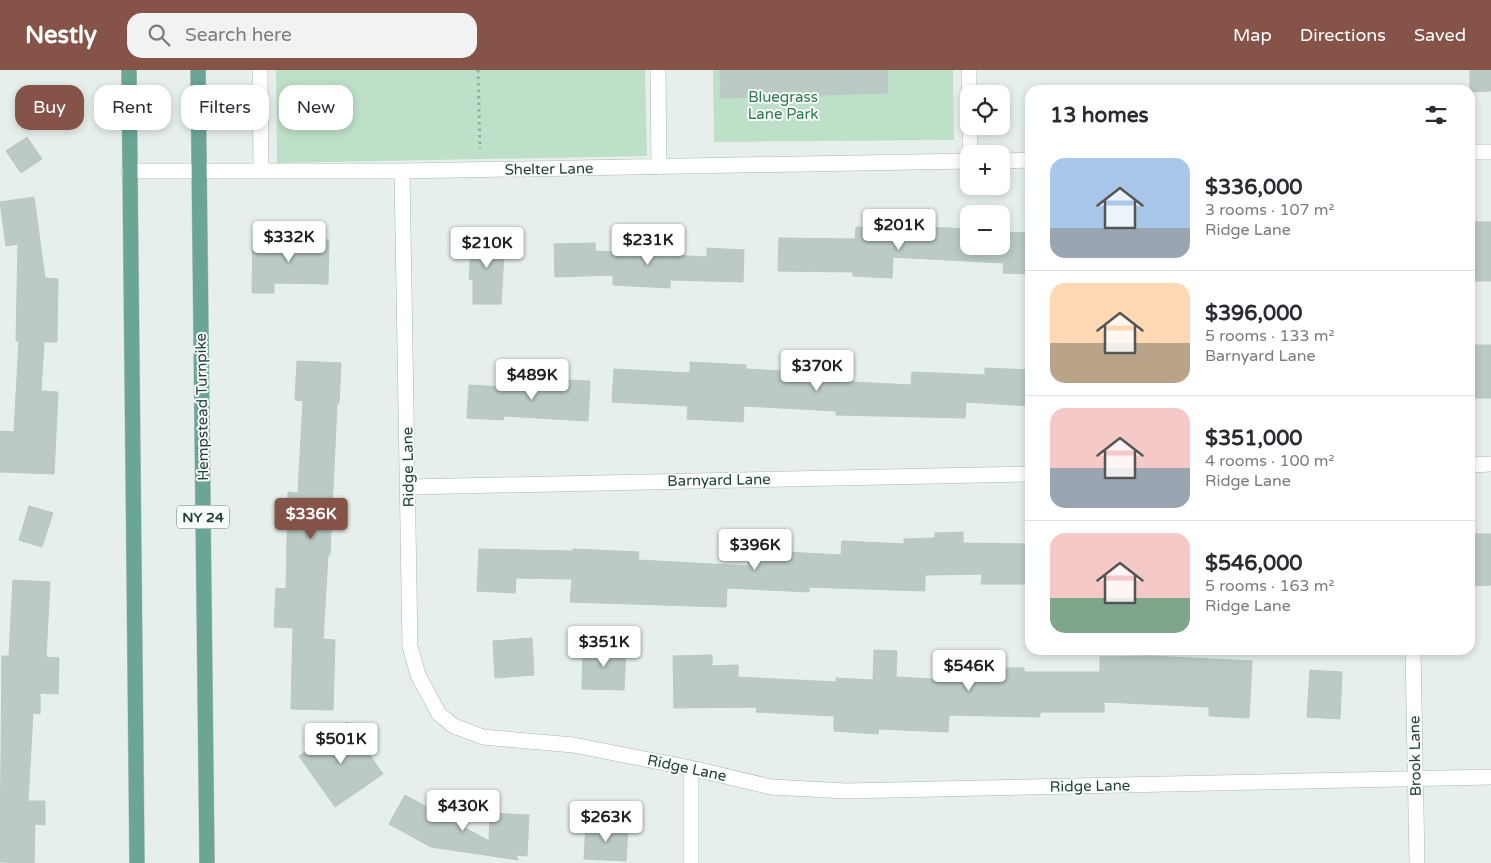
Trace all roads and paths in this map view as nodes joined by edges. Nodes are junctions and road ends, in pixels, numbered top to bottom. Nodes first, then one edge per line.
1 (129, 70) edge
2 (198, 70) edge
3 (260, 70) edge
4 (478, 70) edge
5 (658, 70) edge
6 (969, 70) edge
7 (969, 85) edge
8 (1475, 152) edge
9 (1491, 152) edge
10 (1025, 160) edge
11 (960, 161) edge
12 (1010, 161) edge
13 (659, 167) junction
14 (261, 170) junction
15 (480, 170) junction
16 (129, 171) junction
17 (198, 171) junction
18 (402, 171) junction
19 (1491, 464) edge
20 (1475, 465) edge
21 (1025, 474) edge
22 (408, 487) junction
23 (1413, 655) edge
24 (691, 768) junction
25 (1491, 777) edge
26 (1416, 778) junction
27 (138, 863) edge
28 (207, 863) edge
29 (691, 863) edge
30 (1417, 863) edge

1 - 16 main road
2 - 17 main road, Hempstead Turnpike / NY 24
3 - 14 street
4 - 15 path
5 - 13 street
6 - 7 street
8 - 9 street
10 - 12 street
11 - 13 street, Shelter Lane
13 - 15 street, Shelter Lane
14 - 17 street, Shelter Lane
14 - 18 street, Shelter Lane
15 - 18 street, Shelter Lane
16 - 17 street, Shelter Lane
16 - 27 main road
17 - 28 main road, Hempstead Turnpike / NY 24
18 - 22 street, Ridge Lane
19 - 20 street
21 - 22 street, Barnyard Lane
22 - 24 street, Ridge Lane
23 - 26 street, Brook Lane
24 - 26 street, Ridge Lane
24 - 29 street
25 - 26 street, Ridge Lane
26 - 30 street, Brook Lane

